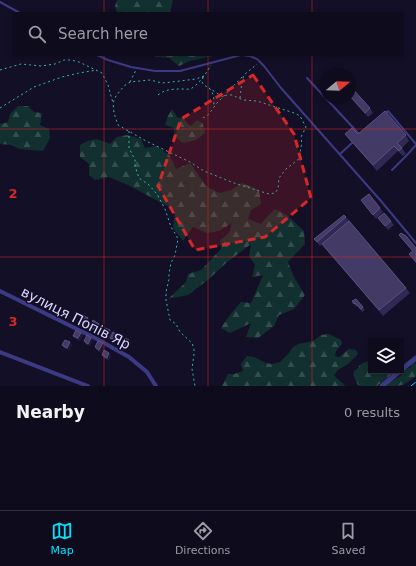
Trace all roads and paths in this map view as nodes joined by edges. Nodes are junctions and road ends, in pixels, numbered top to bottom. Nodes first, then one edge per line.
1 (0, 2) edge
2 (18, 12) edge
3 (99, 56) edge
4 (237, 56) edge
5 (250, 56) edge
6 (214, 62) junction
7 (260, 62) junction
8 (137, 68) junction
9 (0, 70) edge
10 (98, 70) junction
11 (244, 75) junction
12 (204, 76) junction
13 (307, 78) dead end
14 (130, 82) junction
15 (209, 88) junction
16 (158, 95) dead end
17 (223, 97) junction
18 (240, 99) junction
19 (113, 103) junction
20 (0, 108) edge
21 (212, 110) junction
22 (382, 116) edge
23 (203, 118) dead end
24 (129, 131) junction
25 (359, 137) edge
26 (352, 143) edge
27 (416, 145) edge
28 (340, 154) junction
29 (392, 170) dead end
30 (416, 243) edge
31 (0, 291) edge
32 (0, 352) edge
33 (416, 358) edge
34 (404, 368) edge
35 (396, 374) edge
36 (88, 386) edge
37 (156, 386) edge
38 (195, 386) edge
39 (382, 386) edge

1 - 2 lane
3 - 8 lane
4 - 6 lane
5 - 7 lane
6 - 8 lane
6 - 12 path
7 - 11 path
7 - 28 lane
8 - 14 path
9 - 10 path
10 - 19 path
10 - 20 path
11 - 17 path
11 - 18 path
12 - 14 path
12 - 15 path
12 - 16 path
13 - 25 lane
14 - 19 path
15 - 17 path
15 - 21 path
17 - 18 path
17 - 21 path
18 - 24 path
19 - 24 path
21 - 23 path
22 - 27 lane
24 - 38 path
26 - 28 lane
27 - 29 lane
28 - 30 lane
31 - 37 street, вулиця Попів Яр
32 - 36 street
33 - 34 street
35 - 39 street

